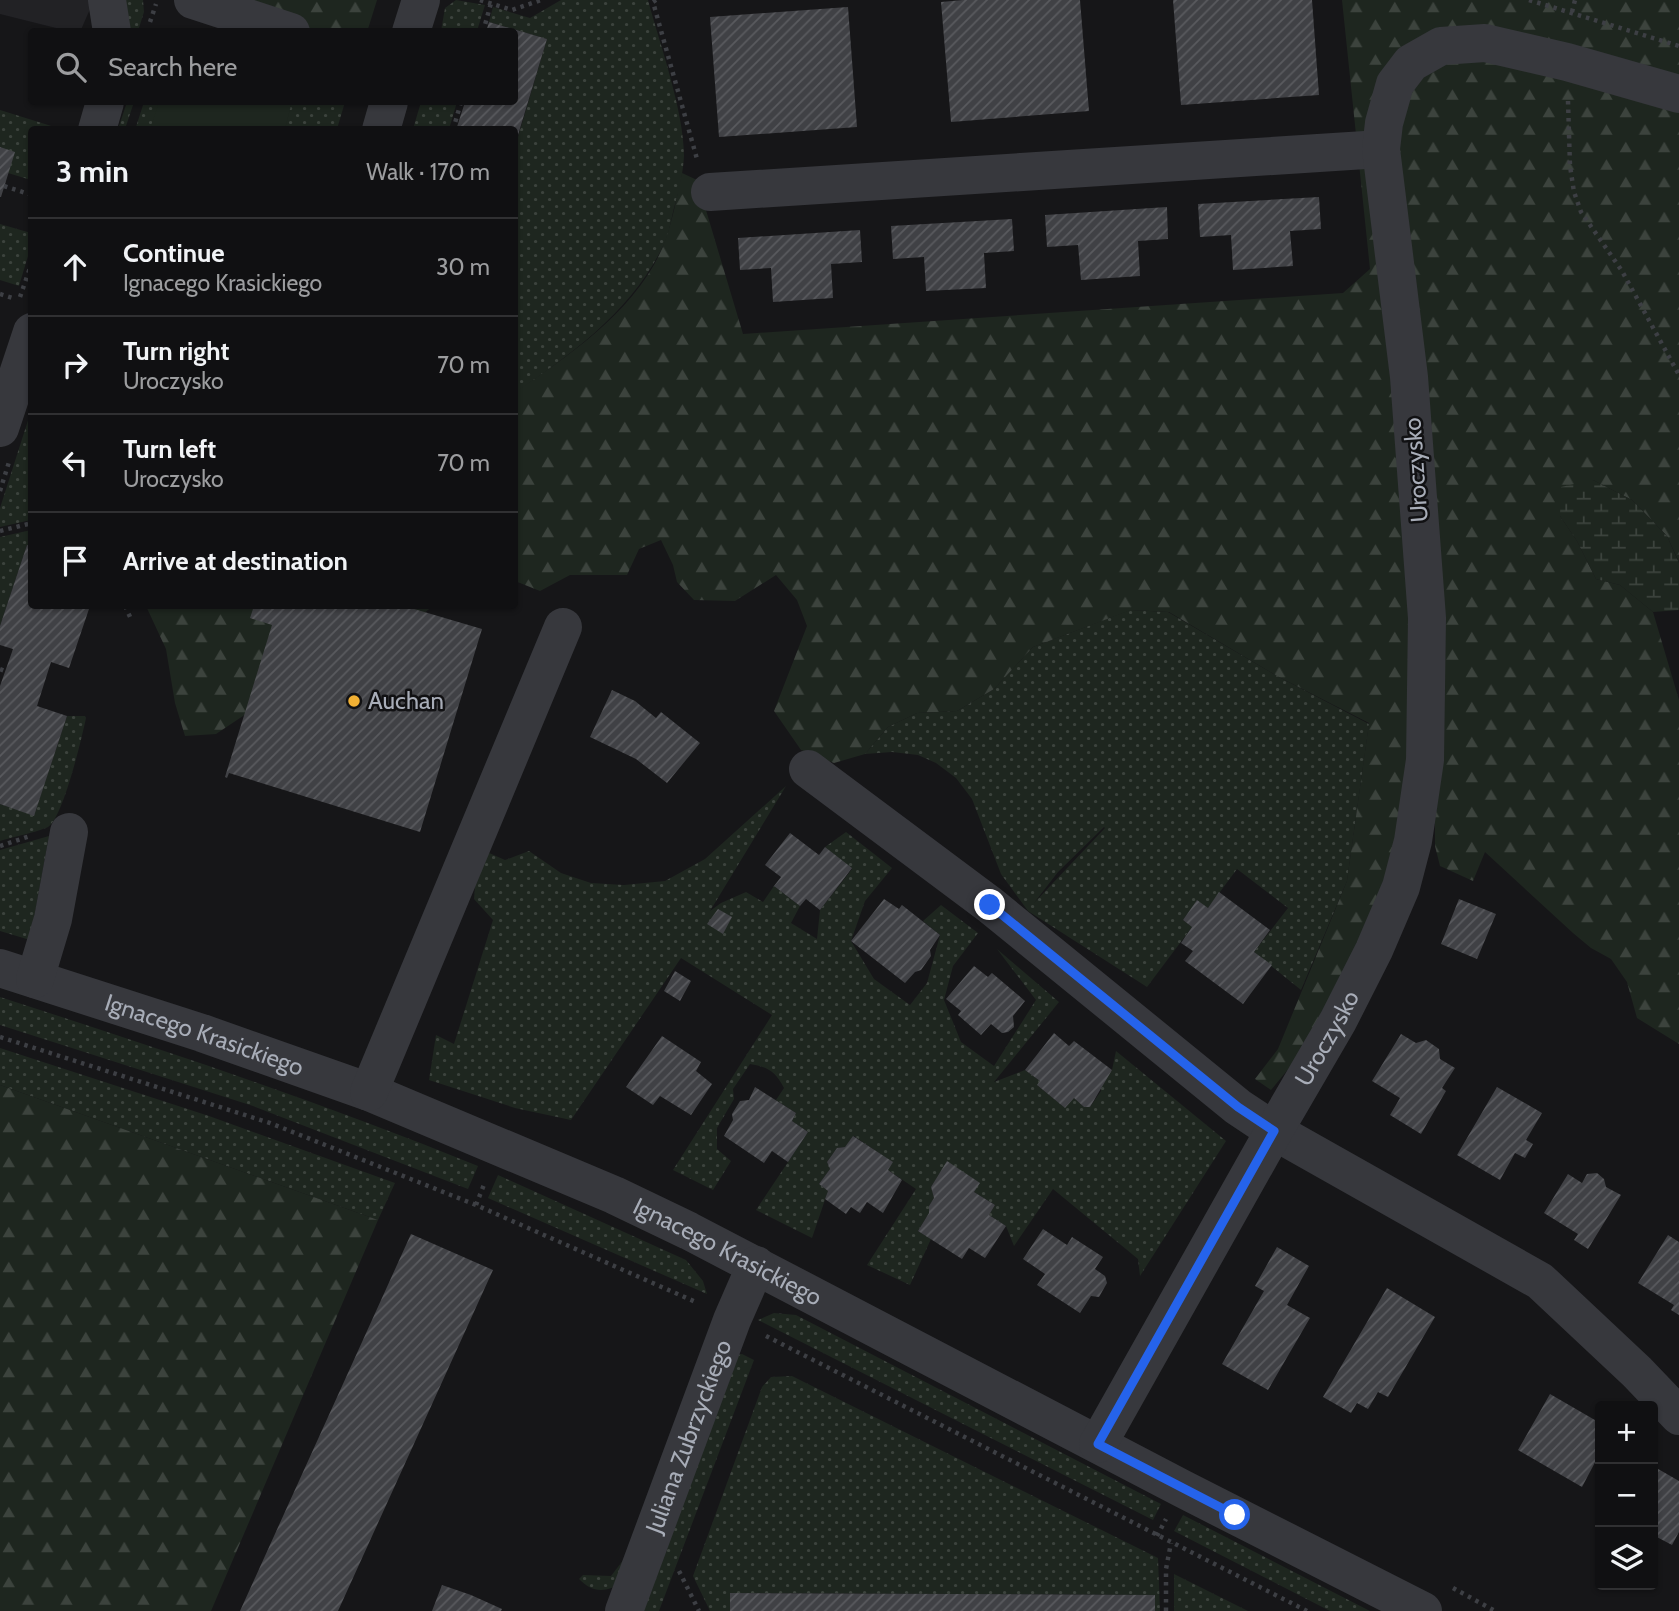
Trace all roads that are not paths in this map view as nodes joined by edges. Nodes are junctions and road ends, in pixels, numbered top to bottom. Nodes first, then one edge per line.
1 (107, 0) edge
2 (193, 0) edge
3 (421, 0) edge
4 (111, 28) edge
5 (279, 28) edge
6 (412, 28) edge
7 (1679, 94) edge
8 (104, 105) edge
9 (388, 105) edge
10 (98, 126) edge
11 (382, 126) edge
12 (1381, 149) junction
13 (710, 192) road end
14 (27, 333) edge
15 (0, 428) edge
16 (563, 627) dead end
17 (808, 769) dead end
18 (69, 832) dead end
19 (17, 973) edge
20 (369, 1091) junction
21 (1274, 1131) junction
22 (756, 1265) junction
23 (1679, 1416) edge
24 (1098, 1444) junction
25 (624, 1611) edge
26 (1423, 1611) edge

1 - 4 street
2 - 5 street
3 - 6 street
7 - 12 street, Uroczysko
8 - 10 street
9 - 11 street
12 - 13 street
12 - 21 street, Uroczysko
14 - 15 street
16 - 20 street
17 - 21 street
18 - 19 street
19 - 20 street, Ignacego Krasickiego
20 - 22 street, Ignacego Krasickiego
21 - 23 street
21 - 24 street, Uroczysko
22 - 24 street, Ignacego Krasickiego
22 - 25 street, Juliana Zubrzyckiego
24 - 26 street, Ignacego Krasickiego

